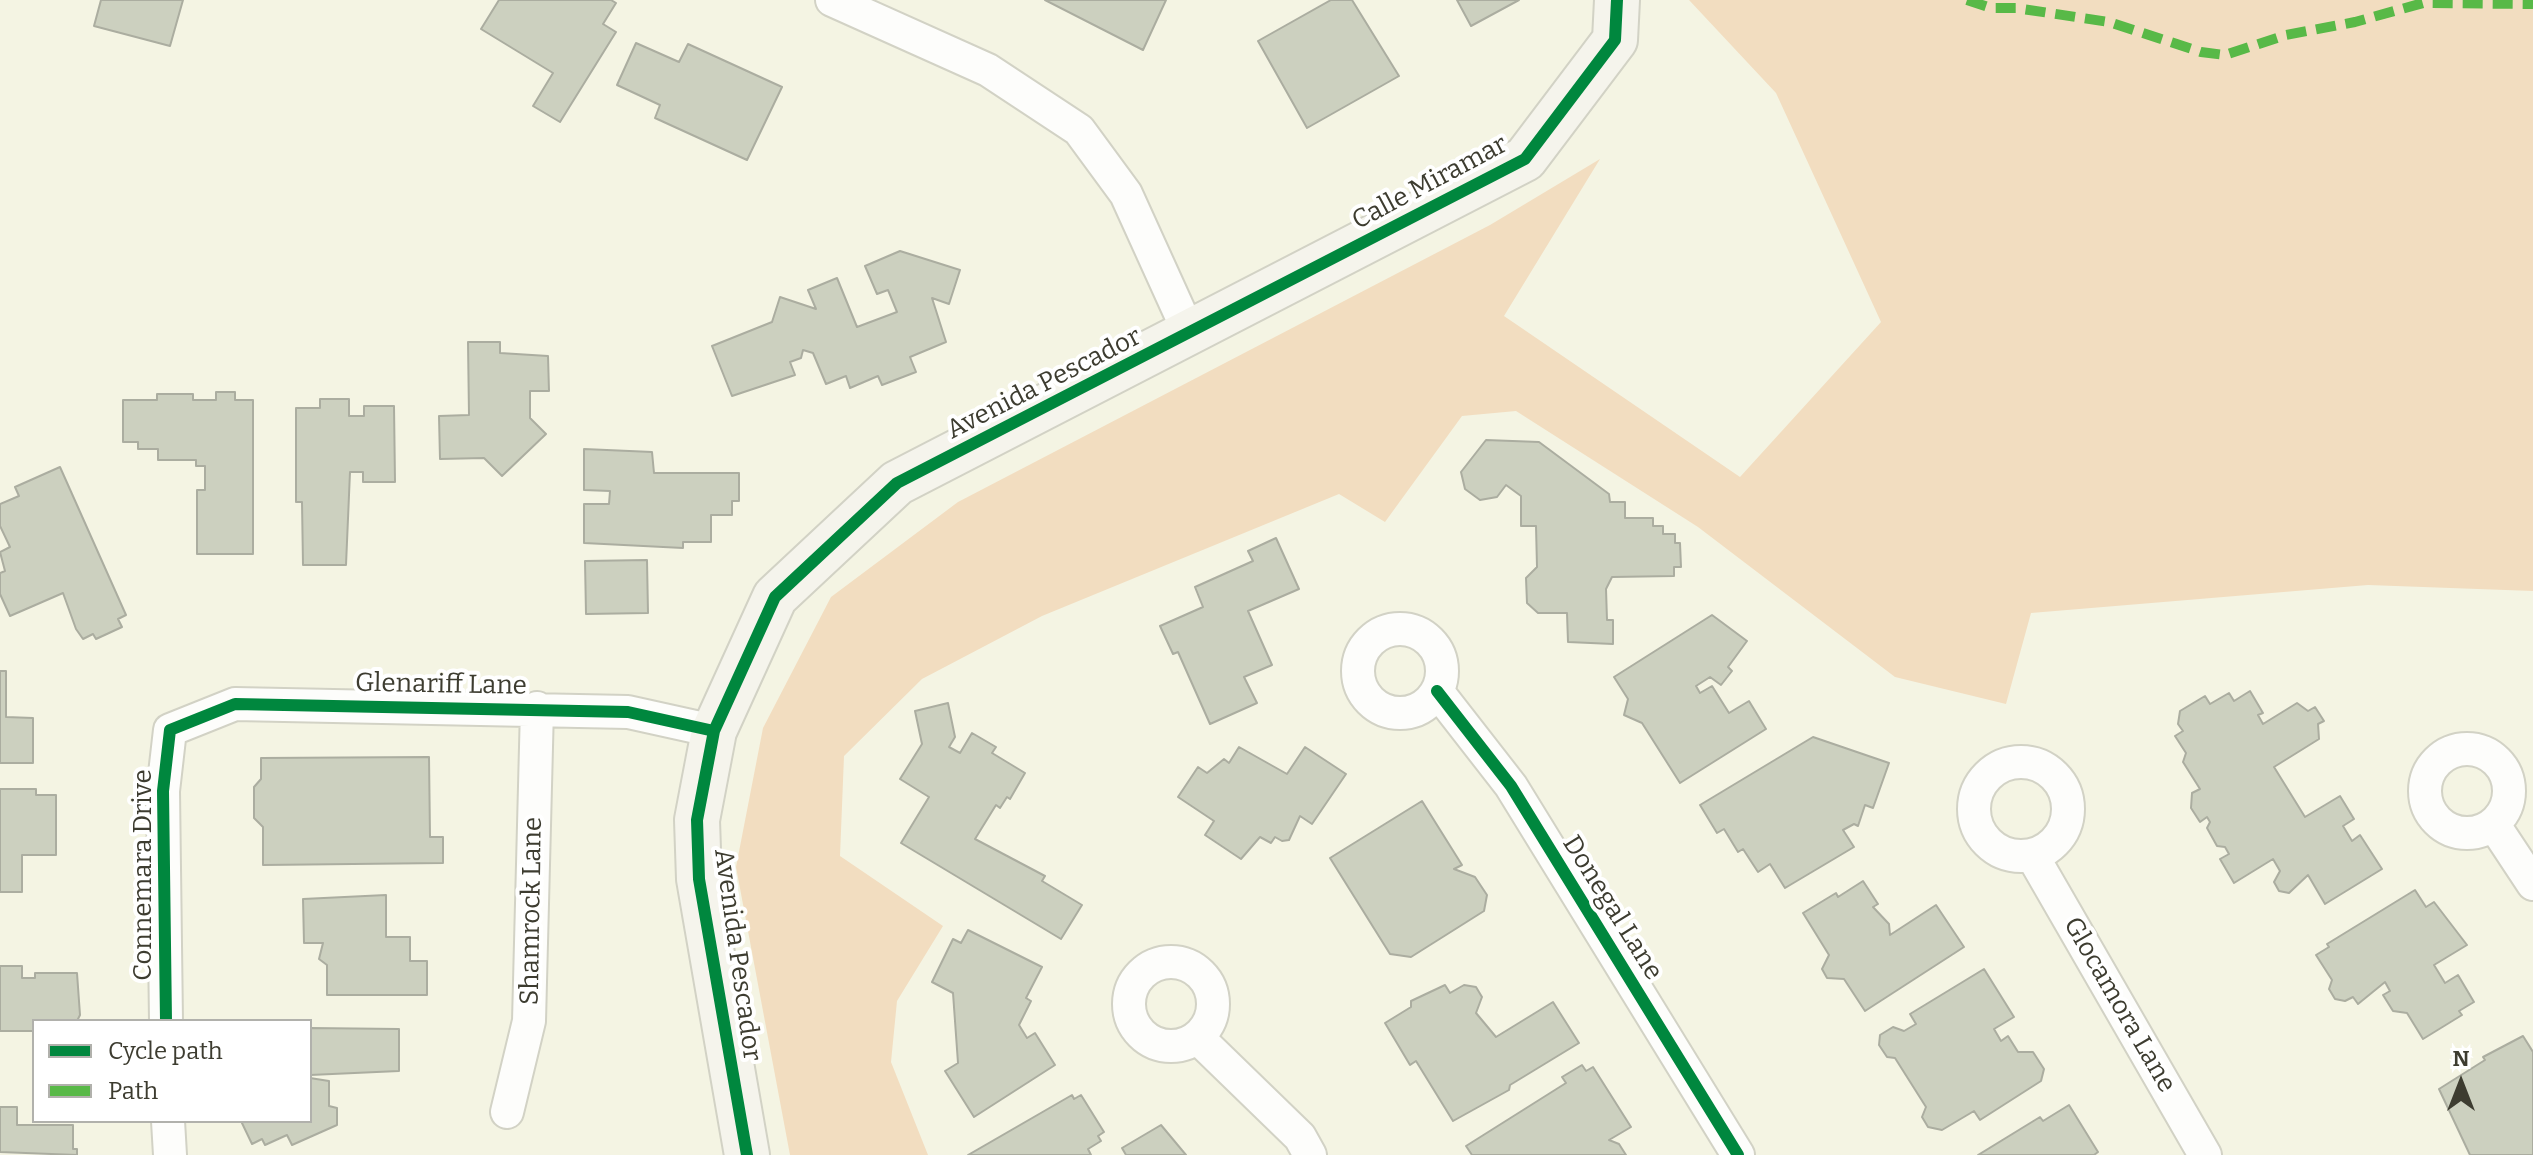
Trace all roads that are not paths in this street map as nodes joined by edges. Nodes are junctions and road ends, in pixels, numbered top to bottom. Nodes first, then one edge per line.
1 (832, 0) edge
2 (1617, 0) edge
3 (1190, 335) junction
4 (1437, 691) dead end
5 (537, 708) junction
6 (170, 730) joint
7 (714, 731) junction
8 (2494, 825) dead end
9 (2032, 855) dead end
10 (2533, 884) edge
11 (166, 1019) edge
12 (1197, 1037) dead end
13 (507, 1112) dead end
14 (168, 1123) edge
15 (170, 1155) edge
16 (747, 1155) edge
17 (1310, 1155) edge
18 (1738, 1155) edge
19 (2205, 1155) edge

1 - 3 street
2 - 3 street, Calle Miramar
3 - 7 street, Avenida Pescador
4 - 18 street, Donegal Lane
5 - 6 street, Glenariff Lane
5 - 7 street, Glenariff Lane
5 - 13 street, Shamrock Lane
6 - 11 street, Connemara Drive
7 - 16 street, Avenida Pescador
8 - 10 street
9 - 19 street, Glocamora Lane
12 - 17 street
14 - 15 street

